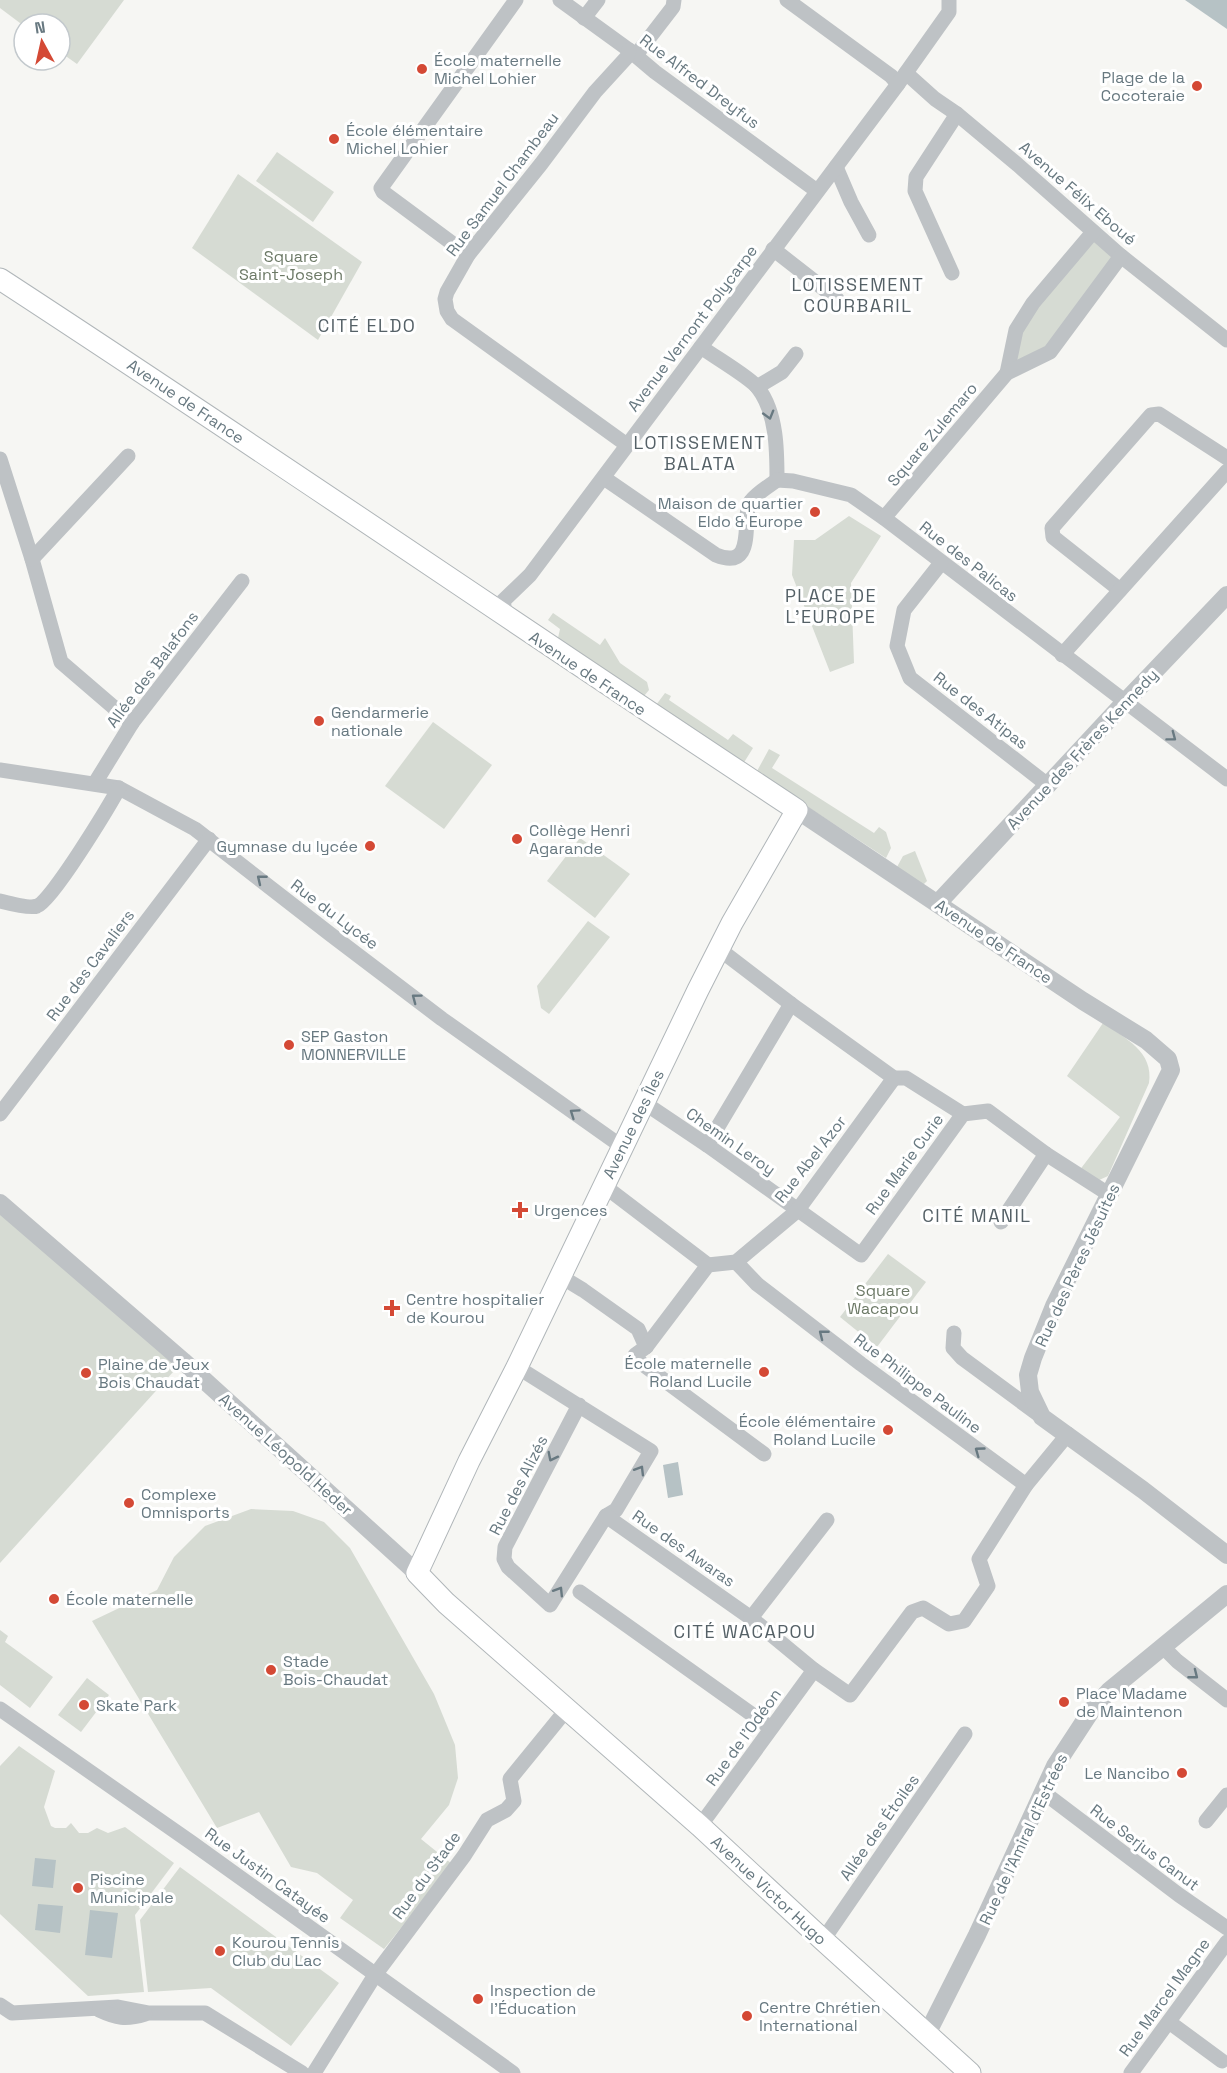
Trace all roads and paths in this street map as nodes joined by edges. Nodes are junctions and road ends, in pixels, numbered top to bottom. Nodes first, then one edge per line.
1 (516, 0) edge
2 (560, 0) edge
3 (598, 0) edge
4 (674, 0) edge
5 (788, 0) edge
6 (949, 0) edge
7 (584, 18) junction
8 (632, 53) junction
9 (902, 78) junction
10 (957, 114) junction
11 (836, 167) junction
12 (817, 190) junction
13 (1093, 232) junction
14 (869, 235) dead end
15 (773, 249) junction
16 (468, 255) junction
17 (1121, 256) junction
18 (952, 273) dead end
19 (0, 279) edge
20 (837, 298) dead end
21 (1227, 340) edge
22 (700, 347) junction
23 (795, 354) dead end
24 (1007, 373) junction
25 (757, 387) junction
26 (627, 446) junction
27 (128, 456) dead end
28 (1227, 458) edge
29 (0, 459) edge
30 (1227, 471) edge
31 (604, 478) junction
32 (777, 480) junction
33 (884, 518) junction
34 (32, 559) junction
35 (941, 562) junction
36 (242, 580) dead end
37 (1120, 590) junction
38 (1227, 595) edge
39 (499, 608) junction
40 (1062, 655) junction
41 (1125, 702) junction
42 (132, 723) junction
43 (0, 770) edge
44 (1225, 775) edge
45 (95, 783) junction
46 (1049, 786) junction
47 (119, 788) junction
48 (797, 810) junction
49 (209, 839) junction
50 (0, 902) edge
51 (938, 903) junction
52 (719, 950) junction
53 (790, 1004) junction
54 (1171, 1070) joint
55 (894, 1078) junction
56 (643, 1102) junction
57 (963, 1113) junction
58 (0, 1114) edge
59 (707, 1145) junction
60 (621, 1146) junction
61 (1046, 1154) junction
62 (603, 1185) junction
63 (1110, 1194) junction
64 (0, 1203) edge
65 (797, 1211) junction
66 (1001, 1222) dead end
67 (736, 1262) junction
68 (708, 1265) junction
69 (560, 1276) junction
70 (954, 1333) dead end
71 (646, 1347) junction
72 (517, 1367) junction
73 (579, 1405) junction
74 (1042, 1417) junction
75 (1068, 1434) junction
76 (764, 1455) dead end
77 (1026, 1485) junction
78 (606, 1516) junction
79 (827, 1520) dead end
80 (1227, 1555) edge
81 (417, 1573) junction
82 (580, 1592) dead end
83 (1227, 1594) edge
84 (751, 1618) junction
85 (1163, 1647) junction
86 (814, 1670) junction
87 (1227, 1700) edge
88 (0, 1709) edge
89 (567, 1710) junction
90 (771, 1728) junction
91 (965, 1734) dead end
92 (1043, 1792) junction
93 (1227, 1795) edge
94 (1206, 1821) dead end
95 (700, 1826) junction
96 (1227, 1928) edge
97 (823, 1940) junction
98 (1227, 1942) edge
99 (375, 1975) junction
100 (1, 2009) edge
101 (1169, 2022) junction
102 (927, 2034) junction
103 (1222, 2061) dead end
104 (302, 2073) edge
105 (314, 2073) edge
106 (513, 2073) edge
107 (969, 2073) edge
108 (1131, 2073) edge

1 - 16 street
2 - 7 street, Rue Alfred Dreyfus
3 - 7 street
4 - 8 street, Rue Samuel Chambeau
5 - 9 street, Avenue Félix Eboué
6 - 9 street, Avenue Vernont Polycarpe
7 - 8 street, Rue Alfred Dreyfus
8 - 12 street, Rue Alfred Dreyfus
8 - 16 street, Rue Samuel Chambeau
9 - 10 street, Avenue Félix Eboué
9 - 11 street, Avenue Vernont Polycarpe
10 - 13 street, Avenue Félix Eboué
10 - 18 street
11 - 12 street, Avenue Vernont Polycarpe
11 - 14 street
12 - 15 street, Avenue Vernont Polycarpe
13 - 17 street, Avenue Félix Eboué
13 - 24 street, Square Zulemaro
15 - 20 street
15 - 22 street, Avenue Vernont Polycarpe
16 - 26 street, Rue Samuel Chambeau
17 - 21 street, Avenue Félix Eboué
17 - 24 street, Square Zulemaro
19 - 39 main road, Avenue de France
22 - 25 street
22 - 26 street, Avenue Vernont Polycarpe
23 - 25 street
24 - 33 street, Square Zulemaro
25 -> 32 street
26 - 31 street, Avenue Vernont Polycarpe
27 - 34 street
28 - 37 street
29 - 34 street
30 - 37 street
31 - 32 street
31 - 39 street, Avenue Vernont Polycarpe
32 - 33 street, Rue des Palicas
33 - 35 street, Rue des Palicas
34 - 42 street
35 - 40 street, Rue des Palicas
35 - 46 street, Rue des Atipas
36 - 42 street, Allée des Balafons
37 - 40 street
38 - 41 street, Avenue des Frères Kennedy
39 - 48 main road, Avenue de France
40 - 41 street, Rue des Palicas
41 -> 44 street, Rue des Palicas
41 - 46 street, Avenue des Frères Kennedy
42 - 45 street, Allée des Balafons
43 - 45 street, Rue du Lycée
45 - 47 street, Rue du Lycée
46 - 51 street, Avenue des Frères Kennedy
47 - 49 street, Rue du Lycée
47 - 50 street
48 - 51 street, Avenue de France
48 - 52 main road, Avenue des Îles
49 - 58 street, Rue des Cavaliers
60 -> 49 street, Rue du Lycée
51 - 54 street, Avenue de France
52 - 53 street
52 - 56 main road, Avenue des Îles
53 - 55 street
53 - 59 street
54 - 63 street, Rue des Pères Jésuites
55 - 57 street
55 - 65 street, Rue Abel Azor
56 - 59 street, Chemin Leroy
56 - 60 main road, Avenue des Îles
57 - 61 street, Rue Marie Curie
57 - 65 street, Rue Marie Curie
59 - 65 street, Chemin Leroy
60 - 62 main road, Avenue des Îles
61 - 63 street, Rue Marie Curie
61 - 66 street
62 - 68 street
62 - 69 main road, Avenue des Îles
63 - 74 street, Rue des Pères Jésuites
64 - 81 street, Avenue Léopold Heder
65 - 67 street, Rue Abel Azor
67 - 68 street
77 -> 67 street, Rue Philippe Pauline
68 - 71 street
69 - 71 street
69 - 72 main road, Avenue des Îles
70 - 74 street
71 - 76 street
72 - 73 street
72 - 81 main road, Avenue des Îles
78 -> 73 street, Rue des Awaras
73 -> 78 street, Rue des Alizés
74 - 75 street
75 - 77 street
75 - 80 street
77 - 86 street, Rue des Awaras
78 - 84 street, Rue des Awaras
79 - 84 street
81 - 89 main road, Avenue Léopold Heder
82 - 90 street
83 - 85 street, Rue de l'Amiral d'Estrées
84 - 86 street, Rue des Awaras
85 -> 87 street
85 - 92 street, Rue de l'Amiral d'Estrées
86 - 90 street, Rue de l'Odéon
88 - 99 street, Rue Justin Catayée
89 - 95 main road, Avenue Victor Hugo
89 - 99 street, Rue du Stade
90 - 95 street, Rue de l'Odéon
91 - 97 street, Allée des Étoiles
92 - 96 street, Rue Serjus Canut
92 - 102 street, Rue de l'Amiral d'Estrées
93 - 94 street
95 - 97 main road, Avenue Victor Hugo
97 - 102 main road, Avenue Victor Hugo
98 - 101 street, Rue Marcel Magne
99 - 105 street, Rue du Stade
99 - 106 street, Rue Justin Catayée
100 - 104 street
101 - 103 street
101 - 108 street, Rue Marcel Magne
102 - 107 main road, Avenue Victor Hugo

